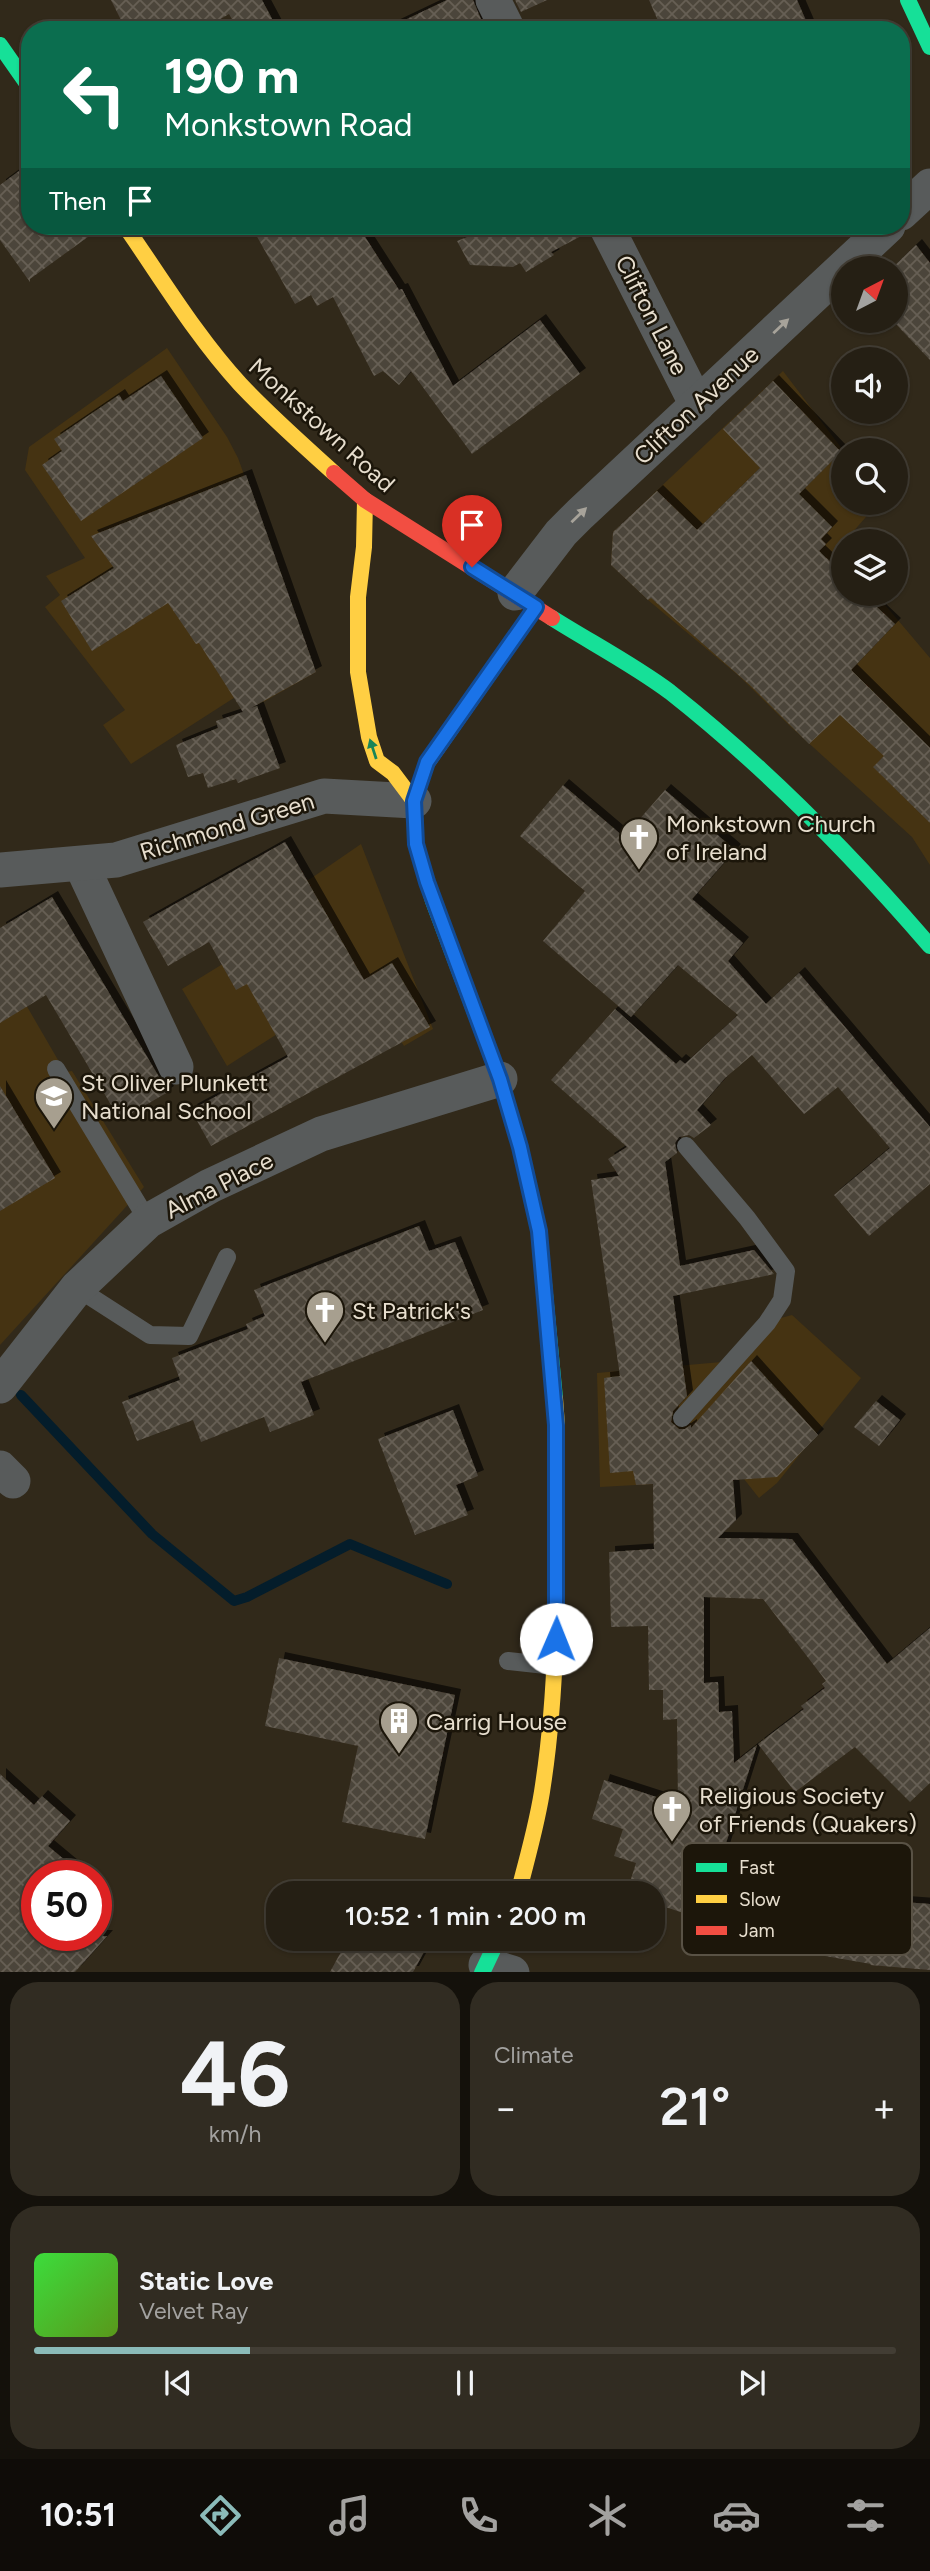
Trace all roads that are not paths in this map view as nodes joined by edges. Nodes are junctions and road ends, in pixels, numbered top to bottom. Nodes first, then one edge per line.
1 (493, 0) edge
2 (908, 0) edge
3 (504, 21) edge
4 (0, 45) edge
5 (930, 47) edge
6 (21, 75) edge
7 (930, 186) edge
8 (910, 205) edge
9 (131, 235) edge
10 (611, 235) edge
11 (878, 235) edge
12 (697, 405) junction
13 (365, 500) junction
14 (525, 600) junction
15 (414, 801) junction
16 (82, 864) junction
17 (0, 870) edge
18 (930, 946) edge
19 (176, 1067) dead end
20 (56, 1069) dead end
21 (500, 1079) junction
22 (686, 1146) dead end
23 (148, 1221) junction
24 (227, 1257) dead end
25 (77, 1288) junction
26 (0, 1386) edge
27 (682, 1418) dead end
28 (508, 1661) dead end
29 (555, 1666) junction
30 (520, 1881) edge

1 - 3 street
2 - 5 main road
4 - 6 main road
7 - 8 street
9 - 13 main road, Monkstown Road
10 - 12 street, Clifton Lane
12 -> 11 street, Clifton Avenue
14 -> 12 street, Clifton Avenue
13 - 14 main road, Monkstown Road
15 -> 13 main road
14 - 15 main road
14 - 18 main road, Monkstown Road
15 - 16 street, Richmond Green
15 - 21 main road
16 - 17 street, Richmond Green
16 - 19 street
20 - 23 lane
21 - 23 street, Alma Place
21 - 29 main road
22 - 27 lane
23 - 25 street, Alma Place
24 - 25 lane
25 - 26 street, Alma Place
28 - 29 lane
29 - 30 main road

